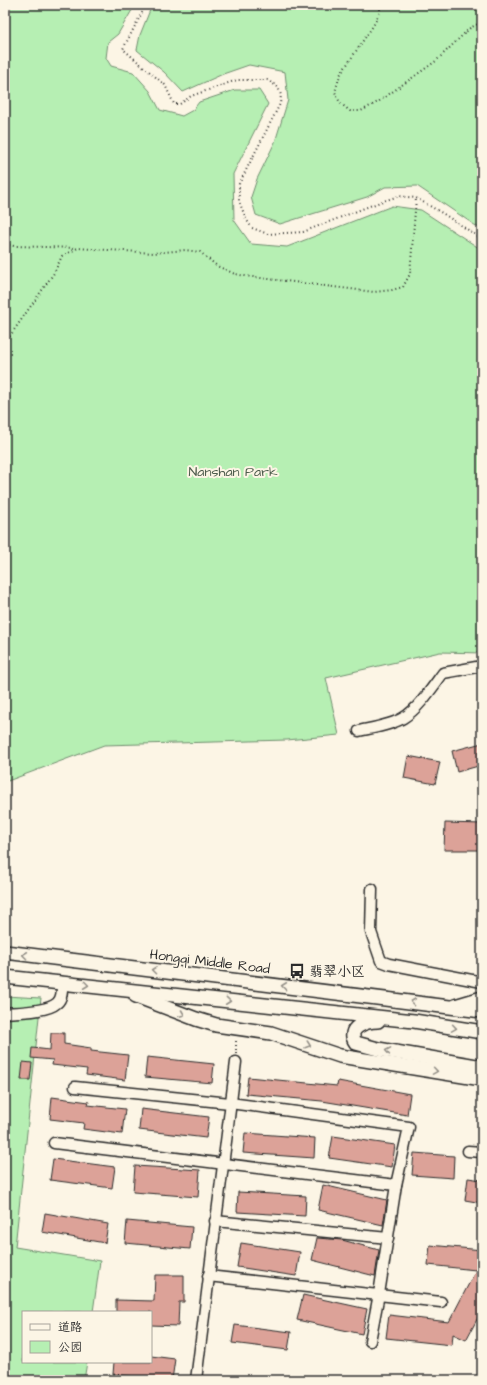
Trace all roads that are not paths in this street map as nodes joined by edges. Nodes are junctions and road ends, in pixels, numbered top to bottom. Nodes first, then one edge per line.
1 (482, 666) edge
2 (359, 731) dead end
3 (372, 889) dead end
4 (5, 952) edge
5 (5, 976) edge
6 (62, 982) junction
7 (482, 983) edge
8 (120, 989) junction
9 (480, 998) edge
10 (451, 1007) junction
11 (482, 1011) edge
12 (5, 1013) edge
13 (414, 1021) junction
14 (482, 1032) edge
15 (236, 1062) dead end
16 (482, 1067) edge
17 (482, 1078) edge
18 (75, 1088) dead end
19 (230, 1103) junction
20 (54, 1143) dead end
21 (468, 1151) dead end
22 (482, 1152) edge
23 (223, 1163) junction
24 (396, 1185) junction
25 (215, 1221) junction
26 (388, 1238) junction
27 (208, 1276) junction
28 (379, 1294) junction
29 (441, 1302) dead end
30 (370, 1341) dead end
31 (196, 1380) edge

1 - 2 street
3 - 7 street
10 -> 4 main road, Hongqi Middle Road
5 - 6 main road
6 -> 8 main road
6 - 12 street
7 - 9 street
8 -> 13 main road
8 -> 17 main road
9 - 10 main road
10 - 11 main road, Hongqi Middle Road
13 -> 14 main road
16 -> 13 main road
15 - 19 street
18 - 19 street
19 - 23 street
19 - 24 street
20 - 23 street
21 - 22 street
23 - 24 street
23 - 25 street
24 - 26 street
25 - 26 street
25 - 27 street
26 - 28 street
27 - 28 street
27 - 31 street
28 - 29 street
28 - 30 street

